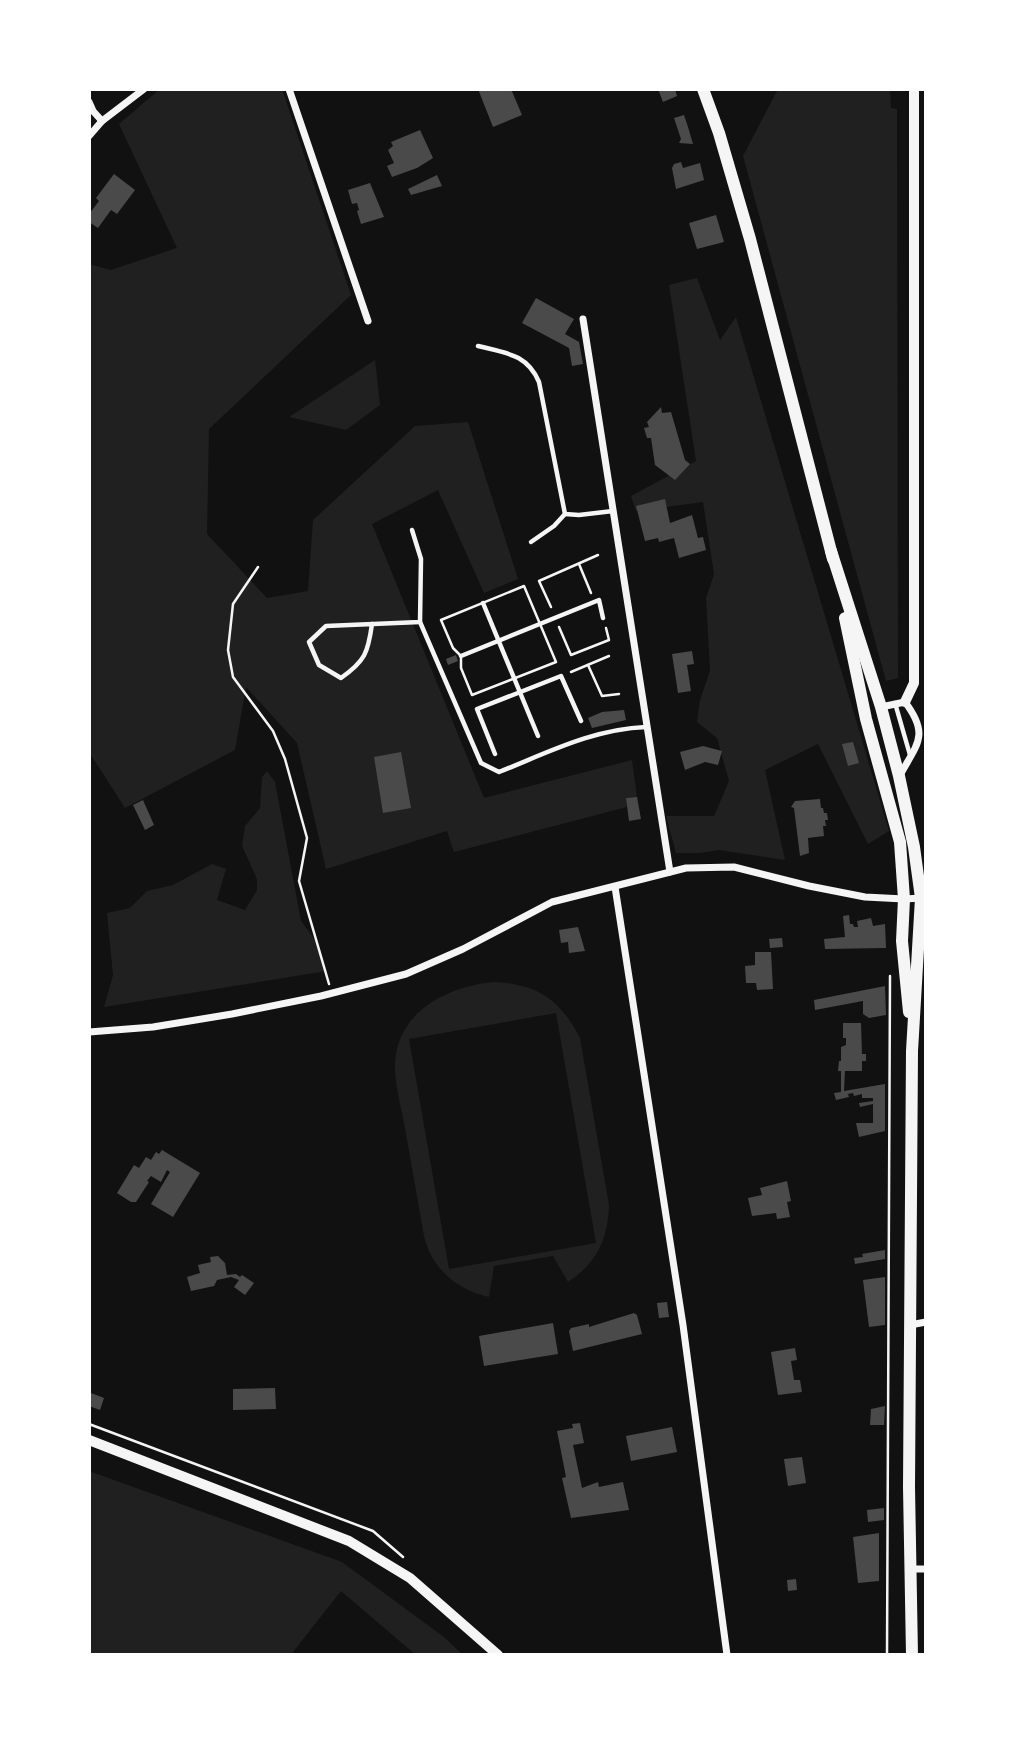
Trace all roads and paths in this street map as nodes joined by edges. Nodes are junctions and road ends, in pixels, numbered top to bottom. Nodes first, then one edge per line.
1 (144, 89) edge
2 (289, 89) edge
3 (703, 89) edge
4 (914, 89) edge
5 (89, 102) edge
6 (91, 111) edge
7 (102, 121) junction
8 (89, 136) edge
9 (583, 319) dead end
10 (368, 321) dead end
11 (478, 346) dead end
12 (614, 510) junction
13 (565, 514) junction
14 (412, 530) dead end
15 (531, 542) dead end
16 (831, 551) junction
17 (579, 564) dead end
18 (258, 567) dead end
19 (595, 601) junction
20 (483, 603) dead end
21 (603, 618) dead end
22 (420, 622) junction
23 (372, 624) junction
24 (499, 641) junction
25 (461, 656) dead end
26 (610, 656) dead end
27 (588, 665) junction
28 (561, 676) junction
29 (520, 693) junction
30 (619, 694) dead end
31 (900, 702) junction
32 (881, 707) junction
33 (866, 719) junction
34 (581, 721) dead end
35 (647, 727) junction
36 (923, 728) edge
37 (538, 736) dead end
38 (495, 754) dead end
39 (910, 756) junction
40 (899, 776) junction
41 (670, 872) junction
42 (615, 887) junction
43 (923, 897) edge
44 (904, 899) junction
45 (890, 972) dead end
46 (332, 994) junction
47 (89, 1032) edge
48 (912, 1051) junction
49 (926, 1322) edge
50 (910, 1325) junction
51 (89, 1440) edge
52 (910, 1569) junction
53 (926, 1569) edge
54 (498, 1655) edge
55 (727, 1655) edge
56 (887, 1655) edge
57 (912, 1655) edge

1 - 7 street
2 - 10 street
3 - 16 main road
4 - 31 street
5 - 6 street
6 - 7 street
7 - 8 street
9 - 12 street
11 - 13 lane
12 - 13 lane
12 - 35 street
13 - 15 lane
14 - 22 lane
16 - 32 main road
16 - 33 main road
17 - 19 path
18 - 46 path
19 - 21 lane
19 - 24 lane
20 - 24 lane
22 - 23 lane
22 - 35 lane
23 - 23 lane
24 - 25 lane
24 - 29 lane
26 - 27 path
27 - 28 path
27 - 30 path
28 - 29 lane
28 - 34 lane
29 - 37 lane
29 - 38 lane
31 - 32 street
31 - 36 street
31 - 39 lane
32 - 33 main road
32 - 40 main road
33 - 44 main road
35 - 41 street
36 - 39 street
39 - 40 street
40 - 43 main road
41 - 42 street
41 - 44 street
42 - 46 street
42 - 55 street
43 - 44 street
43 - 48 main road
44 - 48 main road
45 - 56 path
46 - 47 street
48 - 50 main road
49 - 50 street
50 - 52 main road
51 - 54 main road
52 - 53 street
52 - 57 main road

